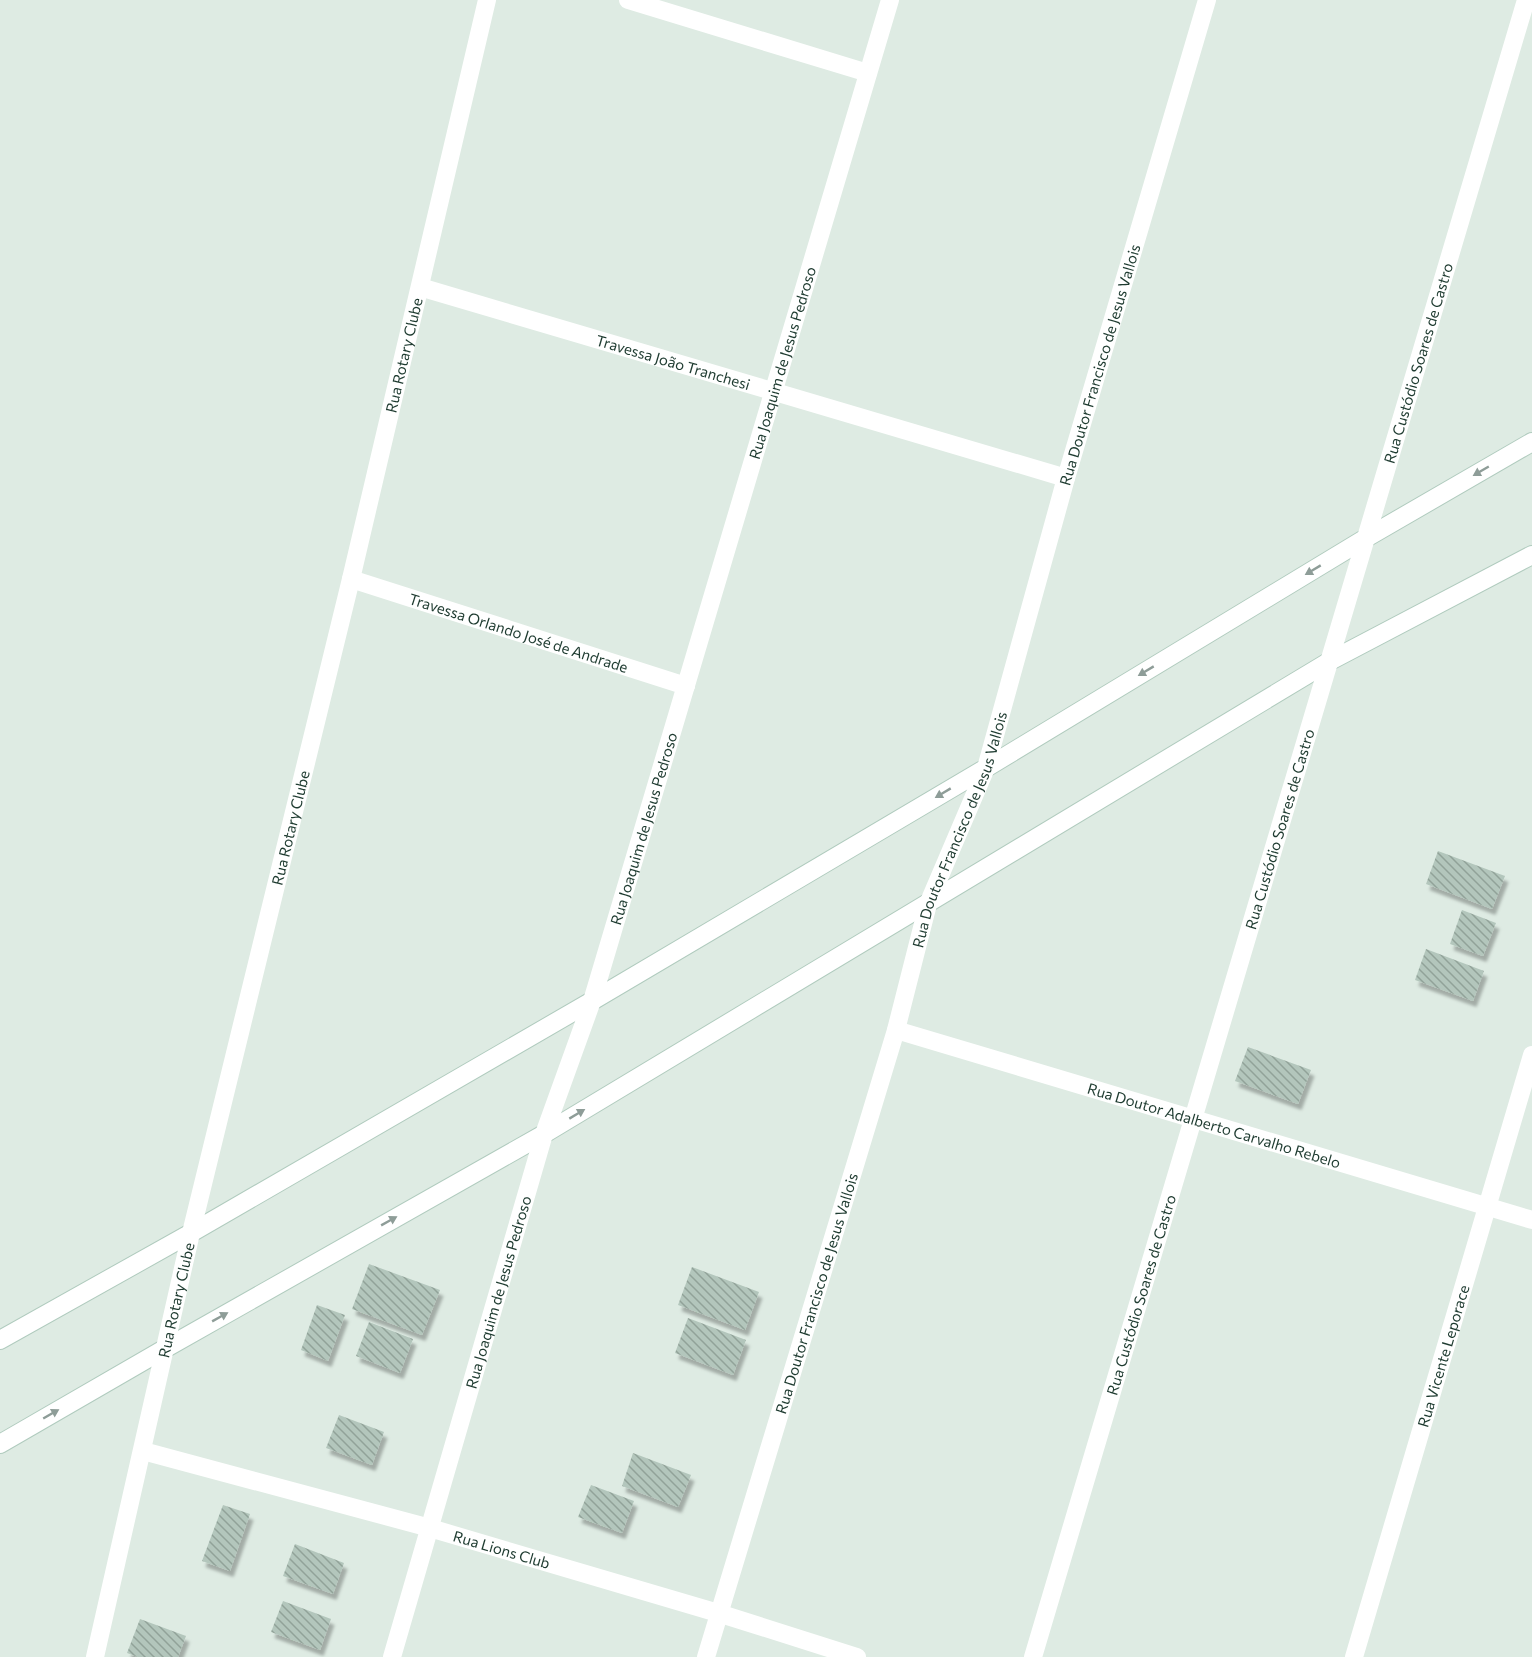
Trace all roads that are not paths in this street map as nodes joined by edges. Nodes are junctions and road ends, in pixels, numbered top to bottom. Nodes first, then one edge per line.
1 (487, 0) edge
2 (628, 0) edge
3 (890, 0) edge
4 (1207, 0) edge
5 (1526, 0) edge
6 (868, 73) junction
7 (420, 287) junction
8 (774, 392) junction
9 (1532, 442) edge
10 (1066, 478) junction
11 (1366, 538) junction
12 (1532, 555) edge
13 (351, 579) junction
14 (1329, 661) junction
15 (686, 686) junction
16 (986, 768) junction
17 (928, 904) junction
18 (592, 1001) junction
19 (896, 1030) junction
20 (1532, 1055) edge
21 (1193, 1119) junction
22 (544, 1134) junction
23 (1487, 1206) junction
24 (1532, 1220) edge
25 (190, 1233) junction
26 (0, 1340) edge
27 (166, 1348) junction
28 (0, 1444) edge
29 (143, 1450) junction
30 (430, 1528) junction
31 (718, 1613) junction
32 (95, 1657) edge
33 (392, 1657) edge
34 (706, 1657) edge
35 (857, 1657) edge
36 (1033, 1657) edge
37 (1353, 1657) edge

1 - 7 street, Rua Rotary Clube
2 - 6 street
3 - 6 street, Rua Joaquim de Jesus Pedroso
4 - 10 street, Rua Doutor Francisco de Jesus Vallois
5 - 11 street, Rua Custódio Soares de Castro
6 - 8 street, Rua Joaquim de Jesus Pedroso
7 - 8 street, Travessa João Tranchesi
7 - 13 street, Rua Rotary Clube
8 - 10 street, Travessa João Tranchesi
8 - 15 street, Rua Joaquim de Jesus Pedroso
9 -> 11 street
10 - 16 street, Rua Doutor Francisco de Jesus Vallois
11 - 14 street, Rua Custódio Soares de Castro
11 -> 16 street
12 - 14 street
13 - 15 street, Travessa Orlando José de Andrade
13 - 25 street, Rua Rotary Clube
14 - 17 street
14 - 21 street, Rua Custódio Soares de Castro
15 - 18 street, Rua Joaquim de Jesus Pedroso
16 - 17 street, Rua Doutor Francisco de Jesus Vallois
16 -> 18 street
17 - 19 street, Rua Doutor Francisco de Jesus Vallois
22 -> 17 street
18 - 22 street, Rua Joaquim de Jesus Pedroso
18 - 25 street
19 - 21 street, Rua Doutor Adalberto Carvalho Rebelo
19 - 31 street, Rua Doutor Francisco de Jesus Vallois
20 - 23 street, Rua Vicente Leporace
21 - 23 street, Rua Doutor Adalberto Carvalho Rebelo
21 - 36 street, Rua Custódio Soares de Castro
27 -> 22 street
22 - 30 street, Rua Joaquim de Jesus Pedroso
23 - 24 street, Rua Doutor Adalberto Carvalho Rebelo
23 - 37 street, Rua Vicente Leporace
25 - 26 street
25 - 27 street, Rua Rotary Clube
28 -> 27 street
27 - 29 street, Rua Rotary Clube
29 - 30 street, Rua Lions Club
29 - 32 street, Rua Rotary Clube
30 - 31 street, Rua Lions Club
30 - 33 street, Rua Joaquim de Jesus Pedroso
31 - 34 street, Rua Doutor Francisco de Jesus Vallois
31 - 35 street, Rua Lions Club

